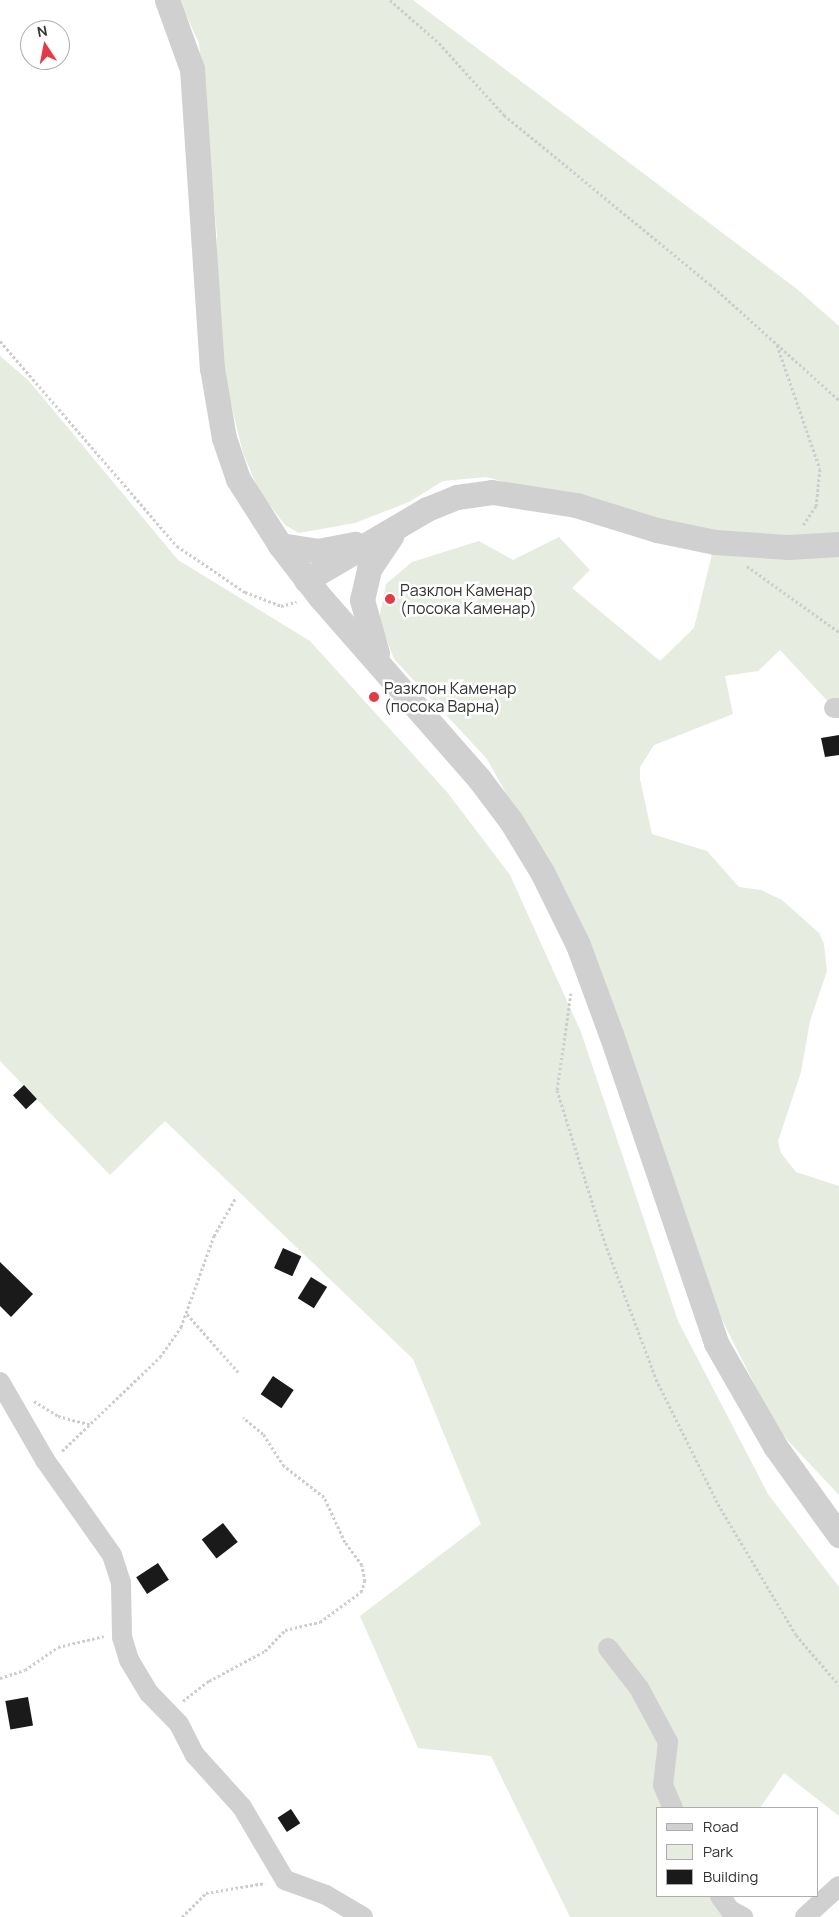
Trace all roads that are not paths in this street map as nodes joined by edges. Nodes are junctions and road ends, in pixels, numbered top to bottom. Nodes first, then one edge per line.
1 (167, 0) edge
2 (399, 527) junction
3 (839, 544) edge
4 (280, 545) junction
5 (313, 588) junction
6 (381, 665) junction
7 (0, 1382) edge
8 (839, 1535) edge
9 (608, 1648) dead end
10 (673, 1807) edge
11 (839, 1886) edge
12 (721, 1897) edge
13 (363, 1917) edge
14 (743, 1917) edge
15 (805, 1917) edge

1 - 4 street
2 - 3 street
2 - 4 street
2 - 5 street
2 - 6 street
4 - 5 street
5 - 6 street
6 - 8 street
7 - 13 street
9 - 10 street
11 - 15 street
12 - 14 street

